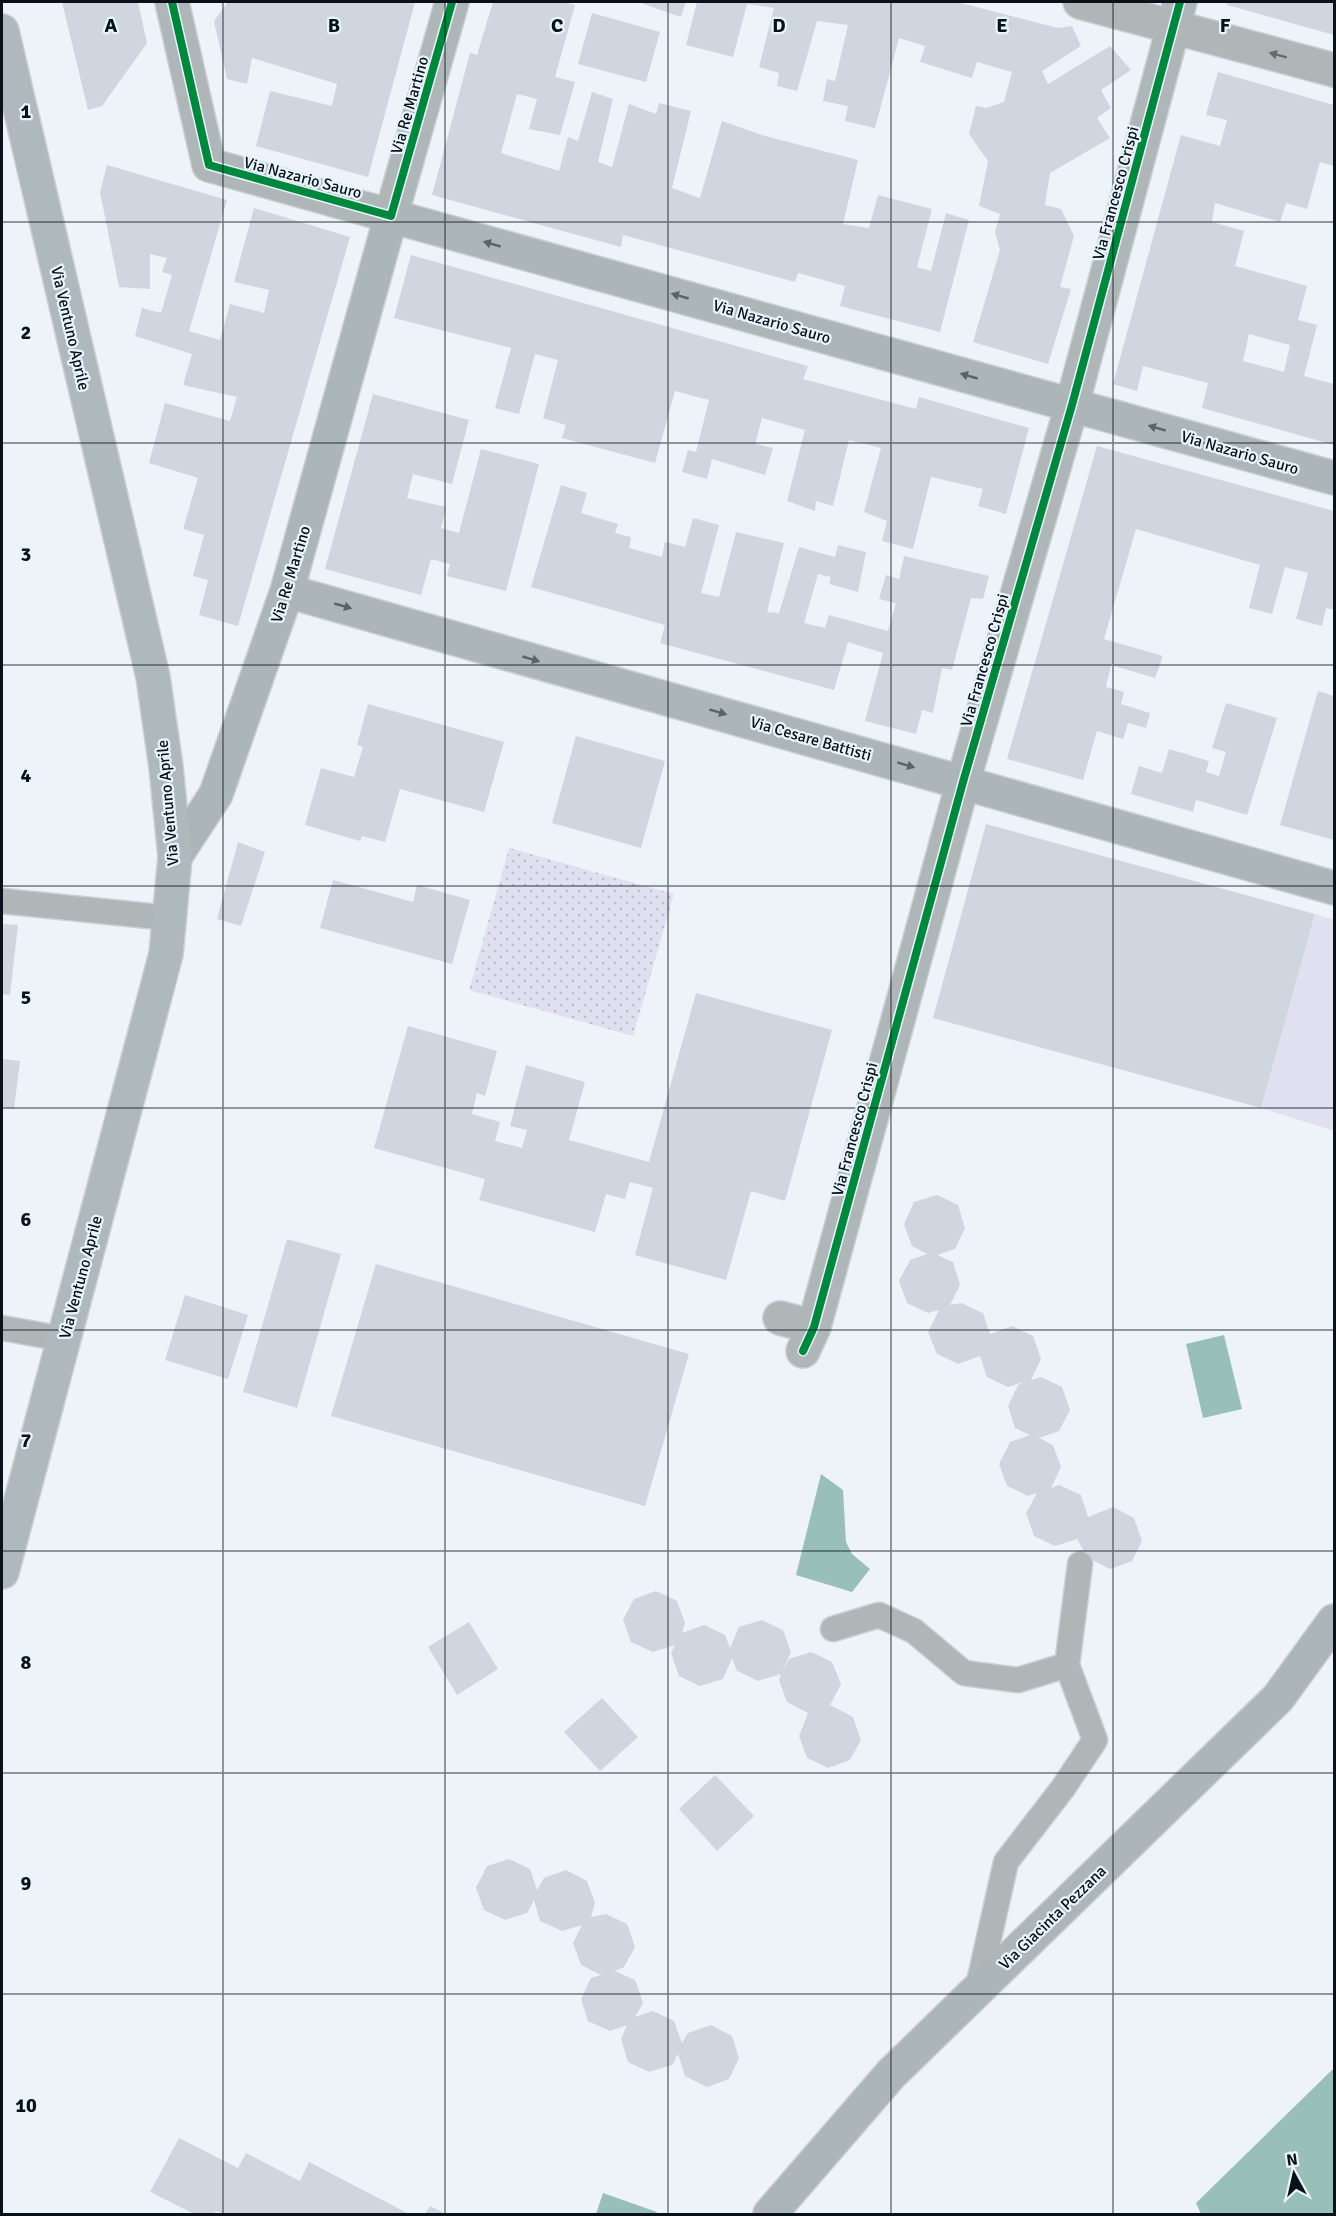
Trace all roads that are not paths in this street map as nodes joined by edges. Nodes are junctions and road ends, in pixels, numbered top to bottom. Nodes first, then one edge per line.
1 (172, 2) edge
2 (452, 2) edge
3 (1080, 2) edge
4 (1177, 14) edge
5 (2, 31) edge
6 (1335, 70) edge
7 (8, 92) edge
8 (391, 216) junction
9 (1072, 405) junction
10 (1335, 478) edge
11 (287, 591) junction
12 (963, 782) junction
13 (174, 857) junction
14 (1335, 888) edge
15 (2, 901) edge
16 (169, 918) junction
17 (780, 1318) dead end
18 (2, 1328) edge
19 (63, 1339) junction
20 (1080, 1564) dead end
21 (2, 1572) edge
22 (1335, 1621) edge
23 (833, 1629) dead end
24 (1067, 1665) junction
25 (977, 1991) junction
26 (770, 2214) edge

1 - 8 street, Via Nazario Sauro
2 - 8 street, Via Re Martino
3 - 4 street
6 -> 4 street
4 - 9 street, Via Francesco Crispi
5 - 7 main road, Via Ventuno Aprile
7 - 13 main road, Via Ventuno Aprile
9 -> 8 main road, Via Nazario Sauro
8 - 11 main road, Via Re Martino
10 -> 9 main road, Via Nazario Sauro
9 - 12 street, Via Francesco Crispi
11 -> 12 main road, Via Cesare Battisti
11 - 13 main road, Via Re Martino
12 - 14 main road, Via Cesare Battisti
12 - 17 street, Via Francesco Crispi
13 - 16 main road, Via Ventuno Aprile
15 - 16 lane
16 - 19 main road, Via Ventuno Aprile
18 - 19 lane
19 - 21 main road, Via Ventuno Aprile
20 - 24 lane
22 - 25 main road, Via Giacinta Pezzana
23 - 24 lane
24 - 25 lane
25 - 26 main road, Via Giacinta Pezzana

